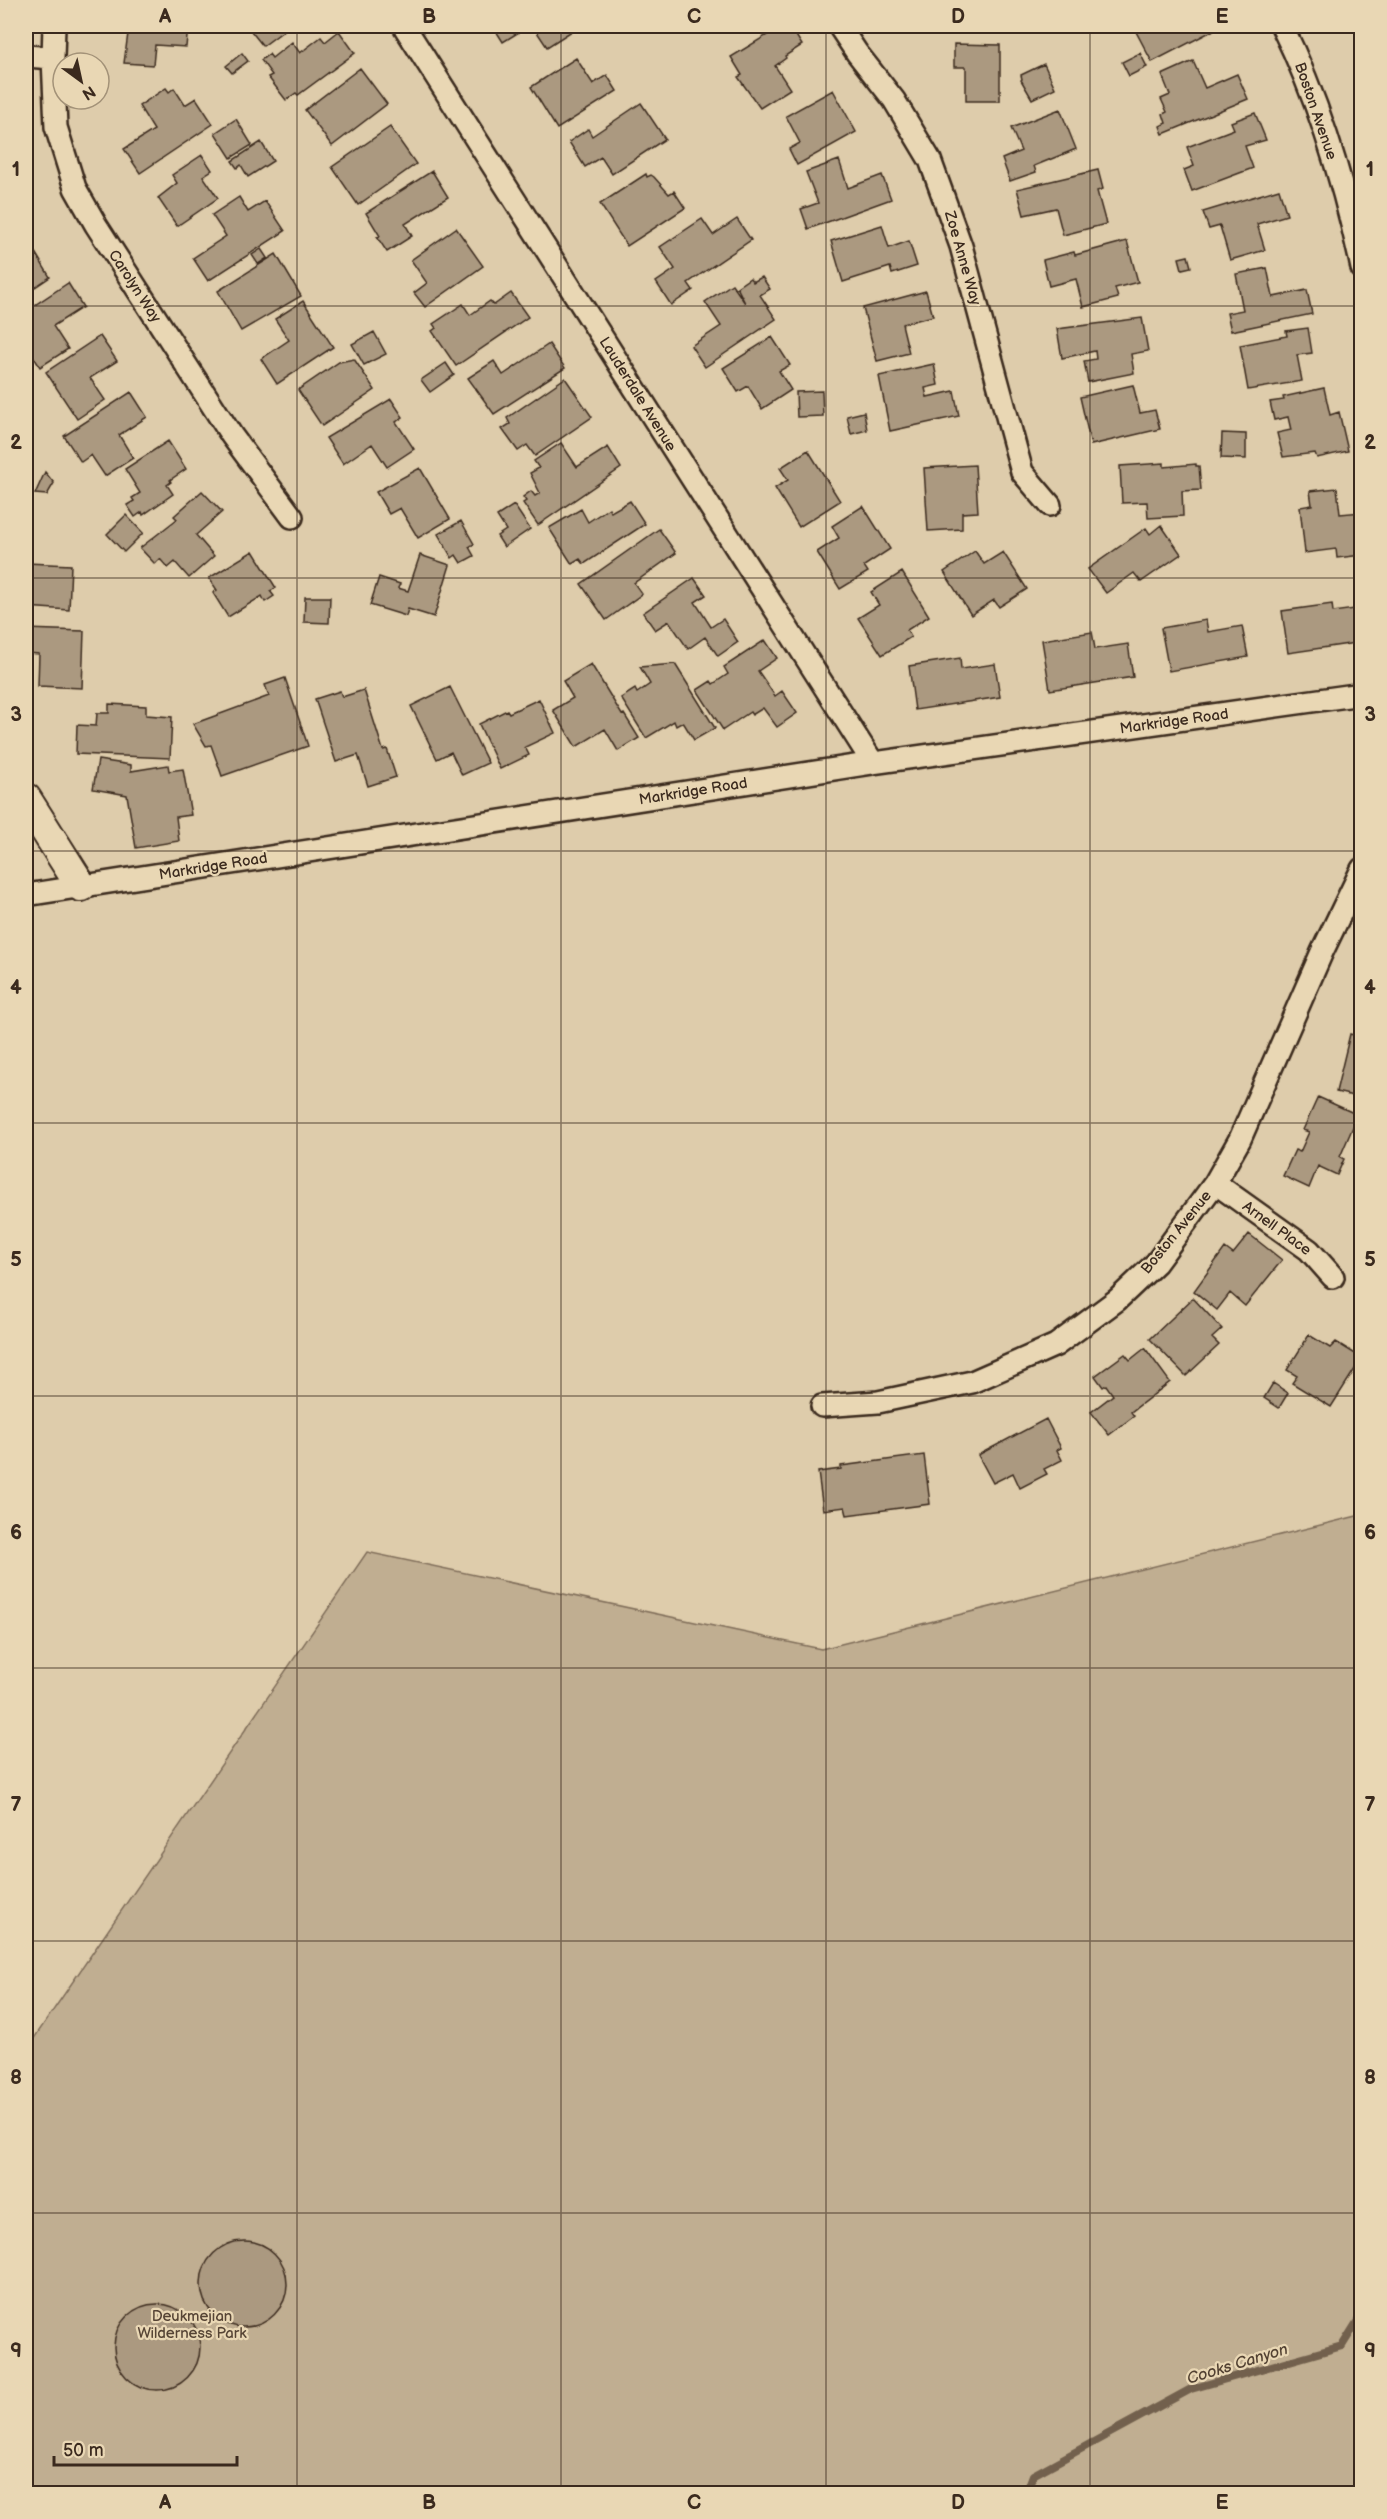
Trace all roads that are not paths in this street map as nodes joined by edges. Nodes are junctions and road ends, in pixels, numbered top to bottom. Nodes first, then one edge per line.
1 (54, 26) edge
2 (404, 26) edge
3 (839, 26) edge
4 (1282, 26) edge
5 (53, 51) edge
6 (26, 56) edge
7 (51, 58) edge
8 (55, 111) edge
9 (1362, 268) edge
10 (1050, 505) dead end
11 (292, 517) dead end
12 (1362, 694) edge
13 (873, 763) junction
14 (26, 799) edge
15 (1362, 869) edge
16 (81, 886) junction
17 (26, 895) edge
18 (1215, 1183) junction
19 (1333, 1277) dead end
20 (822, 1406) dead end

1 - 5 street, Carolyn Way
2 - 13 street, Lauderdale Avenue
3 - 10 street, Zoe Anne Way
4 - 9 street, Boston Avenue
6 - 7 street
8 - 11 street, Carolyn Way
12 - 13 street, Markridge Road
13 - 16 street, Markridge Road
14 - 16 street
15 - 18 street, Boston Avenue
16 - 17 street, Markridge Road
18 - 19 street, Arnell Place
18 - 20 street, Boston Avenue

